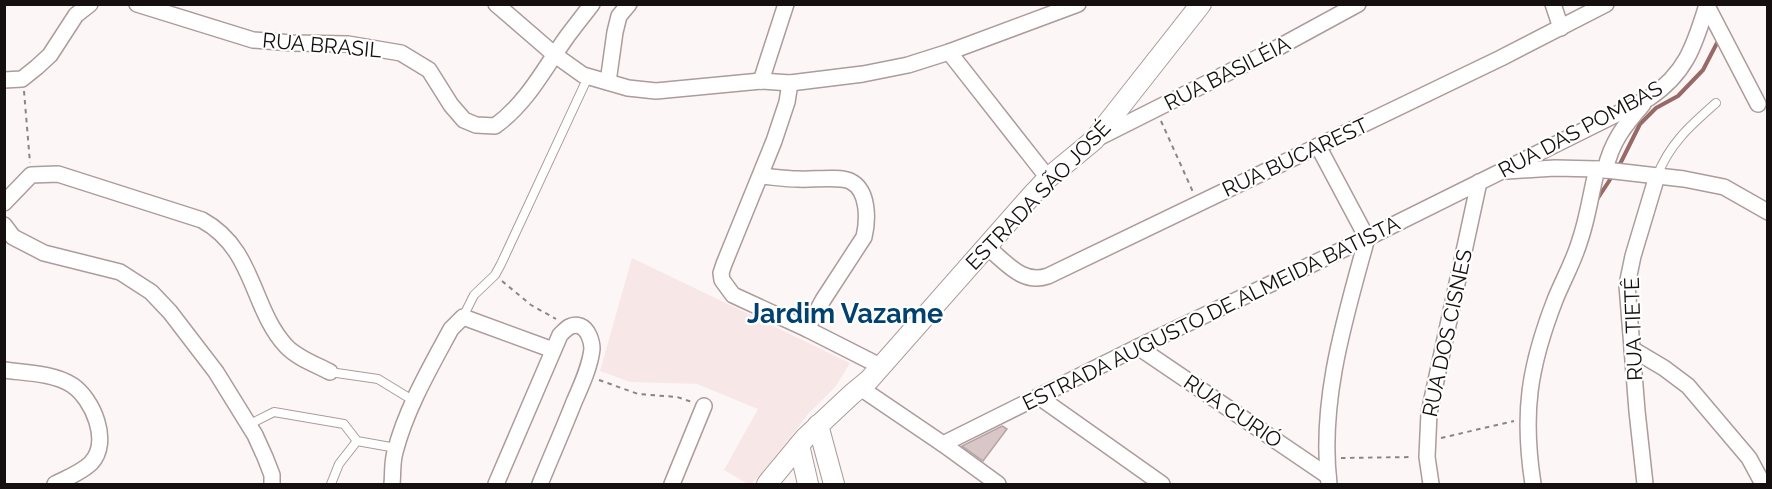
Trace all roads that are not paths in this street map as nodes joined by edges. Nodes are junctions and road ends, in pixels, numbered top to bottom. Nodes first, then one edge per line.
1 (90, 4) edge
2 (137, 4) edge
3 (496, 4) edge
4 (592, 4) edge
5 (629, 4) edge
6 (786, 4) edge
7 (1078, 4) edge
8 (1201, 4) edge
9 (1358, 4) edge
10 (1553, 4) edge
11 (1606, 4) edge
12 (1706, 6) edge
13 (1561, 27) junction
14 (949, 52) junction
15 (555, 55) junction
16 (581, 73) junction
17 (4, 80) edge
18 (761, 81) junction
19 (608, 82) junction
20 (790, 83) junction
21 (1649, 98) junction
22 (1716, 104) dead end
23 (1758, 104) dead end
24 (1094, 140) junction
25 (1317, 146) junction
26 (1603, 169) junction
27 (1498, 172) junction
28 (761, 176) junction
29 (1657, 176) junction
30 (1048, 178) junction
31 (1479, 182) junction
32 (4, 203) edge
33 (1767, 212) edge
34 (4, 225) edge
35 (1367, 238) junction
36 (987, 247) junction
37 (463, 317) junction
38 (807, 329) junction
39 (1138, 347) junction
40 (1632, 349) junction
41 (552, 350) junction
42 (4, 370) edge
43 (330, 372) joint
44 (869, 381) junction
45 (1039, 397) junction
46 (414, 401) junction
47 (704, 406) road end
48 (248, 425) junction
49 (821, 432) junction
50 (357, 441) junction
51 (943, 444) junction
52 (396, 448) junction
53 (797, 454) junction
54 (1329, 480) edge
55 (55, 484) edge
56 (272, 484) edge
57 (331, 484) edge
58 (392, 484) edge
59 (496, 484) edge
60 (540, 484) edge
61 (672, 484) edge
62 (767, 484) edge
63 (808, 484) edge
64 (834, 484) edge
65 (998, 484) edge
66 (1162, 484) edge
67 (1431, 484) edge
68 (1533, 484) edge
69 (1645, 484) edge
70 (1763, 484) edge

1 - 17 street
2 - 15 street, RUA BRASIL
3 - 15 street
4 - 15 street, RUA BRASIL
5 - 19 street
6 - 18 street
7 - 14 street
8 - 24 street, ESTRADA SÃO JOSÉ
9 - 24 street, RUA BASILÉIA
10 - 13 street
11 - 13 street, RUA BUCAREST
12 - 21 street, RUA DAS POMBAS
12 - 23 street, RUA DAS POMBAS
13 - 25 street, RUA BUCAREST
14 - 20 street
14 - 30 street
15 - 16 street
16 - 19 street
16 - 37 lane
18 - 19 street
18 - 20 street
20 - 28 street
21 - 26 street
21 - 27 street, RUA DAS POMBAS
22 - 29 lane
24 - 30 street, ESTRADA SÃO JOSÉ
25 - 35 street
25 - 36 street, RUA BUCAREST
26 - 27 street
26 - 29 street
26 - 68 street
27 - 31 street, RUA DAS POMBAS
28 - 38 street
28 - 38 street
29 - 33 street
29 - 40 street, RUA TIETÊ
30 - 36 street, ESTRADA SÃO JOSÉ
31 - 35 street, ESTRADA AUGUSTO DE ALMEIDA BATISTA
31 - 67 street, RUA DOS CISNES
32 - 43 street
34 - 48 street
35 - 39 street, ESTRADA AUGUSTO DE ALMEIDA BATISTA
35 - 54 street
36 - 44 street, ESTRADA SÃO JOSÉ
37 - 41 street
37 - 46 street
38 - 44 street
39 - 45 street, ESTRADA AUGUSTO DE ALMEIDA BATISTA
39 - 54 street, RUA CURIÓ
40 - 69 street, RUA TIETÊ
40 - 70 street
41 - 59 street
41 - 60 street
42 - 55 street
43 - 46 lane
44 - 49 street, ESTRADA SÃO JOSÉ
44 - 51 street
45 - 51 street, ESTRADA AUGUSTO DE ALMEIDA BATISTA
45 - 66 street
46 - 52 street
47 - 61 street
48 - 50 lane
48 - 56 street
49 - 53 street, ESTRADA SÃO JOSÉ
49 - 64 street
50 - 52 lane
50 - 57 lane
51 - 65 street
52 - 58 street
53 - 62 street, ESTRADA SÃO JOSÉ
53 - 63 street

